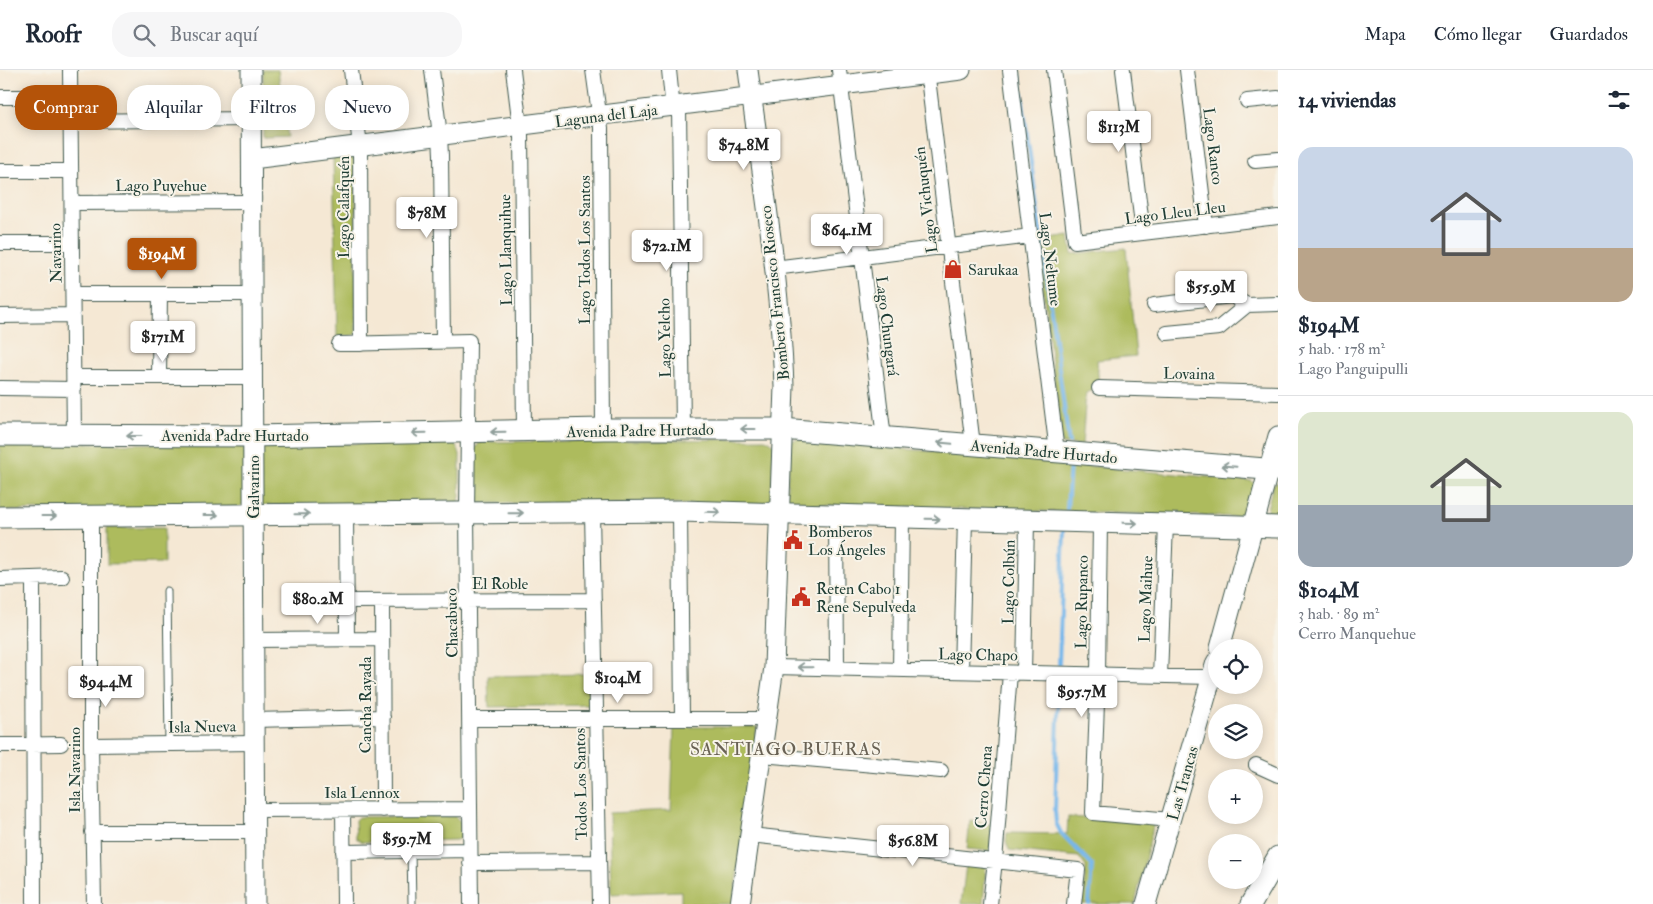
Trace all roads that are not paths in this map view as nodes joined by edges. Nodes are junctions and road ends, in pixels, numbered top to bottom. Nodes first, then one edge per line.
1 (70, 70) edge
2 (251, 70) edge
3 (351, 70) edge
4 (432, 70) edge
5 (513, 70) edge
6 (593, 70) edge
7 (669, 70) edge
8 (748, 70) edge
9 (961, 70) edge
10 (1010, 70) edge
11 (1054, 70) edge
12 (1123, 70) edge
13 (1187, 70) edge
14 (927, 72) edge
15 (840, 78) edge
16 (71, 85) edge
17 (251, 85) edge
18 (752, 96) junction
19 (0, 97) edge
20 (15, 97) edge
21 (1278, 98) edge
22 (1247, 101) dead end
23 (677, 106) junction
24 (599, 116) junction
25 (231, 119) edge
26 (117, 120) edge
27 (520, 126) junction
28 (71, 130) edge
29 (251, 130) edge
30 (440, 136) junction
31 (360, 146) junction
32 (1278, 158) edge
33 (252, 159) junction
34 (1255, 161) dead end
35 (0, 171) edge
36 (71, 171) junction
37 (252, 202) junction
38 (72, 203) junction
39 (1278, 217) edge
40 (1206, 226) junction
41 (1143, 233) junction
42 (1031, 236) junction
43 (0, 243) edge
44 (72, 243) junction
45 (949, 246) junction
46 (862, 257) junction
47 (774, 268) junction
48 (73, 294) junction
49 (160, 294) junction
50 (252, 294) junction
51 (1278, 304) edge
52 (1154, 305) dead end
53 (1247, 305) junction
54 (73, 315) junction
55 (0, 316) edge
56 (1166, 334) dead end
57 (443, 342) junction
58 (339, 344) dead end
59 (361, 344) junction
60 (160, 377) junction
61 (252, 377) junction
62 (74, 383) junction
63 (0, 388) edge
64 (1099, 388) dead end
65 (1278, 392) edge
66 (603, 429) junction
67 (683, 429) junction
68 (782, 429) junction
69 (524, 431) junction
70 (468, 432) junction
71 (0, 435) edge
72 (74, 436) junction
73 (252, 436) junction
74 (1278, 436) edge
75 (884, 438) junction
76 (973, 445) junction
77 (1057, 452) junction
78 (1273, 470) edge
79 (680, 511) junction
80 (346, 513) junction
81 (592, 513) junction
82 (467, 514) junction
83 (253, 515) junction
84 (779, 515) junction
85 (91, 516) junction
86 (836, 516) junction
87 (0, 517) edge
88 (902, 518) junction
89 (965, 519) junction
90 (1027, 521) junction
91 (1100, 523) junction
92 (1166, 524) junction
93 (1253, 526) junction
94 (1278, 527) edge
95 (62, 577) dead end
96 (33, 578) junction
97 (0, 579) edge
98 (166, 591) dead end
99 (594, 600) junction
100 (347, 601) junction
101 (382, 601) junction
102 (468, 601) junction
103 (347, 639) junction
104 (382, 639) junction
105 (1222, 639) edge
106 (253, 640) junction
107 (774, 667) junction
108 (837, 668) junction
109 (900, 670) junction
110 (961, 671) junction
111 (1208, 671) edge
112 (1010, 673) junction
113 (1024, 673) junction
114 (1098, 675) junction
115 (1160, 676) junction
116 (1208, 691) edge
117 (383, 717) junction
118 (597, 718) junction
119 (682, 718) junction
120 (470, 719) junction
121 (767, 719) junction
122 (254, 720) junction
123 (254, 743) junction
124 (61, 744) dead end
125 (91, 744) junction
126 (169, 744) junction
127 (0, 745) edge
128 (34, 745) junction
129 (762, 754) junction
130 (1256, 764) dead end
131 (941, 771) dead end
132 (1278, 775) edge
133 (469, 809) junction
134 (254, 810) junction
135 (343, 810) junction
136 (383, 810) junction
137 (1171, 820) junction
138 (92, 832) junction
139 (255, 832) junction
140 (750, 835) junction
141 (412, 851) junction
142 (343, 852) junction
143 (470, 857) junction
144 (1278, 858) edge
145 (995, 861) junction
146 (599, 862) junction
147 (34, 904) edge
148 (94, 904) edge
149 (255, 904) edge
150 (344, 904) edge
151 (412, 904) edge
152 (471, 904) edge
153 (600, 904) edge
154 (740, 904) edge
155 (990, 904) edge
156 (1074, 904) edge
157 (1146, 904) edge
158 (1251, 904) edge

1 - 16 street, Navarino
2 - 17 street, Galvarino
3 - 31 street, Lago Calafquén
4 - 30 street
5 - 27 street, Lago Llanquihue
6 - 24 street, Lago Todos Los Santos
7 - 23 street, Lago Yelcho
8 - 18 street, Bombero Francisco Rioseco
9 - 14 street, Laguna del Laja
10 - 42 street, Lago Neltume
11 - 41 street, Lago Lleu Lleu
12 - 41 street
13 - 40 street, Lago Ranco
14 - 15 street, Laguna del Laja
14 - 45 street, Lago Vichuquén
15 - 18 street, Laguna del Laja
15 - 46 street, Lago Chungará
18 - 23 street, Laguna del Laja
18 - 47 street, Bombero Francisco Rioseco
19 - 20 street
21 - 22 street
23 - 24 street, Laguna del Laja
23 - 67 street, Lago Yelcho
24 - 27 street, Laguna del Laja
24 - 66 street, Lago Todos Los Santos
25 - 26 street
27 - 30 street, Laguna del Laja
27 - 69 street, Lago Llanquihue
28 - 36 street, Navarino
29 - 33 street, Galvarino
30 - 31 street, Laguna del Laja
30 - 57 street
31 - 33 street, Laguna del Laja
31 - 59 street, Lago Calafquén
32 - 34 street
33 - 37 street, Galvarino
35 - 36 street
36 - 38 street, Navarino
37 - 38 street, Lago Puyehue
37 - 50 street, Galvarino
38 - 44 street, Navarino
39 - 40 street, Lago Lleu Lleu
40 - 41 street, Lago Lleu Lleu
42 - 45 street
42 - 77 street, Lago Neltume
43 - 44 street
44 - 48 street, Navarino
45 - 46 street
45 - 76 street, Lago Vichuquén
46 - 47 street
46 - 75 street, Lago Chungará
47 - 68 street, Bombero Francisco Rioseco
48 - 49 street
48 - 54 street, Navarino
49 - 50 street
49 - 60 street
50 - 61 street, Galvarino
51 - 53 street
52 - 53 street
53 - 56 street
54 - 55 street
54 - 62 street, Navarino
57 - 59 street
57 - 70 street, Chacabuco
58 - 59 street
60 - 61 street
60 - 62 street
61 - 73 street, Galvarino
62 - 63 street
62 - 72 street, Navarino
64 - 65 street, Lovaina
66 - 67 main road, Avenida Padre Hurtado
66 - 69 main road, Avenida Padre Hurtado
68 -> 67 main road, Avenida Padre Hurtado
68 - 75 main road, Avenida Padre Hurtado
68 - 84 street, Bombero Francisco Rioseco
69 -> 70 main road, Avenida Padre Hurtado
70 -> 73 main road, Avenida Padre Hurtado
70 - 82 street, Chacabuco
71 - 72 main road, Avenida Padre Hurtado
73 -> 72 main road, Avenida Padre Hurtado
73 - 83 street, Galvarino
74 - 78 street
76 -> 75 main road, Avenida Padre Hurtado
76 - 77 main road, Avenida Padre Hurtado
78 -> 77 main road, Avenida Padre Hurtado
78 - 93 street
79 - 81 main road
79 -> 84 main road
79 - 119 street
80 - 82 main road
83 -> 80 main road
80 - 100 street, Cancha Rayada
82 -> 81 main road
81 - 99 street, Todos Los Santos
82 - 102 street, Chacabuco
85 -> 83 main road
83 - 106 street, Galvarino
84 - 86 main road
84 - 107 street, Bombero Francisco Rioseco
87 -> 85 main road
85 - 125 street, Isla Navarino
86 - 88 main road
86 - 108 street
88 -> 89 main road
88 - 109 street
89 - 90 main road
89 - 110 street
90 - 91 main road
90 - 113 street, Lago Colbún
91 -> 92 main road
91 - 114 street, Lago Rupanco
92 - 93 main road
92 - 115 street, Lago Maihue
93 - 94 main road
93 - 105 street
95 - 96 street
96 - 97 street
96 - 128 street
98 - 126 lane
99 - 102 street, El Roble
99 - 118 street, Todos Los Santos
100 - 101 street, El Roble
100 - 103 street, Cancha Rayada
101 - 102 street, El Roble
101 - 104 street, Cancha Rayada
102 - 120 street, Chacabuco
103 - 104 street
103 - 106 street
104 - 117 street, Cancha Rayada
106 - 122 street, Galvarino
108 -> 107 street, Lago Chapo
107 - 121 street, Bombero Francisco Rioseco
108 - 109 street, Lago Chapo
109 - 110 street, Lago Chapo
110 - 112 street, Lago Chapo
111 - 115 street, Lago Chapo
112 - 113 street, Lago Chapo
112 - 145 street, Cerro Chena
113 - 114 street, Lago Chapo
114 - 115 street, Lago Chapo
114 - 137 street, Lago Rupanco
116 - 137 street, Las Trancas
117 - 122 street
117 - 136 street, Cancha Rayada
118 - 119 street
118 - 120 street
118 - 146 street, Todos Los Santos
119 - 121 street
120 - 133 street, Chacabuco
121 - 129 street, Bombero Francisco Rioseco
122 - 123 street, Galvarino
123 - 126 street, Isla Nueva
123 - 134 street, Galvarino
124 - 128 street
125 - 126 street, Isla Nueva
125 - 138 street, Isla Navarino
127 - 128 street
128 - 147 street
129 - 131 street
129 - 140 street, Bombero Francisco Rioseco
130 - 132 street
133 - 136 street, Isla Lennox
133 - 143 street, Chacabuco
134 - 135 street, Isla Lennox
134 - 139 street, Galvarino
135 - 136 street, Isla Lennox
135 - 142 street
137 - 157 street, Las Trancas
138 - 139 street
138 - 148 street, Isla Navarino
139 - 149 street, Galvarino
140 - 145 street
140 - 154 street, Bombero Francisco Rioseco
141 - 142 street
141 - 143 street
141 - 151 lane
142 - 150 street
143 - 146 street
143 - 152 street, Chacabuco
144 - 158 main road
145 - 155 street, Cerro Chena
145 - 156 street
146 - 153 street, Todos Los Santos

